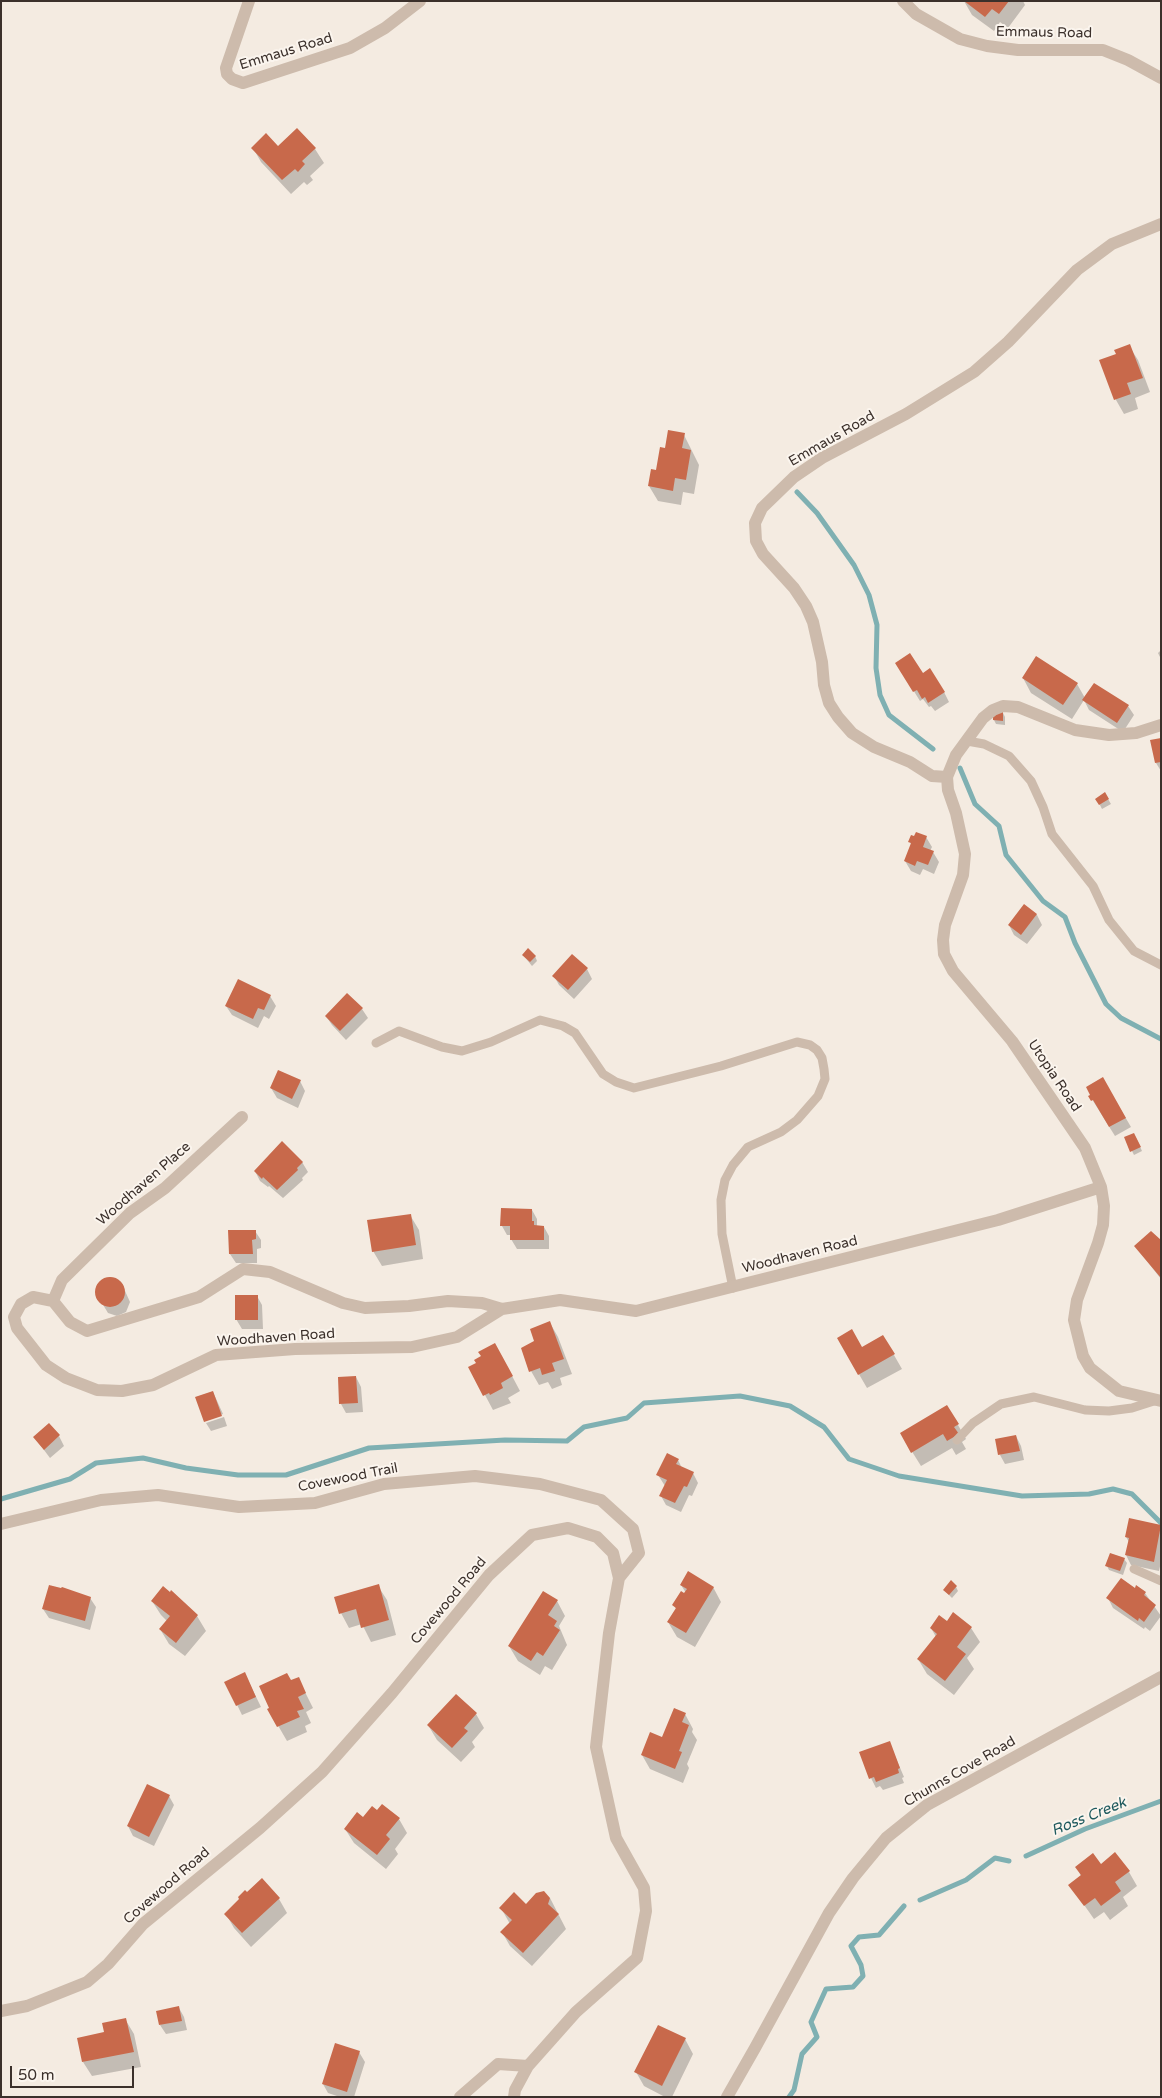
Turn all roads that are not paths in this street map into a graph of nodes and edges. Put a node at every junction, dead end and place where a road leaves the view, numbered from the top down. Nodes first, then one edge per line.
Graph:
1 (249, 1) edge
2 (420, 1) edge
3 (903, 1) edge
4 (1161, 78) edge
5 (1161, 224) edge
6 (1161, 725) edge
7 (967, 741) junction
8 (947, 777) junction
9 (1161, 965) edge
10 (376, 1043) dead end
11 (242, 1117) dead end
12 (1102, 1188) junction
13 (733, 1288) junction
14 (52, 1301) junction
15 (502, 1309) junction
16 (1159, 1400) edge
17 (957, 1440) dead end
18 (1, 1524) edge
19 (1134, 1569) dead end
20 (619, 1578) junction
21 (1161, 1581) edge
22 (1161, 1677) edge
23 (1, 2012) edge
24 (528, 2066) junction
25 (460, 2097) edge
26 (514, 2097) edge
27 (727, 2097) edge

1 - 2 street, Emmaus Road
3 - 4 street, Emmaus Road
5 - 8 street, Emmaus Road
6 - 7 street
7 - 8 street
7 - 9 lane
8 - 12 street, Utopia Road
10 - 13 lane
11 - 14 street, Woodhaven Place
12 - 13 street, Woodhaven Road
12 - 16 street, Utopia Road
13 - 15 street, Woodhaven Road
14 - 15 street, Woodhaven Road
14 - 15 street, Woodhaven Road
16 - 17 lane
18 - 20 street, Covewood Trail
19 - 21 lane
20 - 23 street, Covewood Road
20 - 24 street, Covewood Road
22 - 27 street, Chunns Cove Road
24 - 25 street
24 - 26 street, Covewood Road

